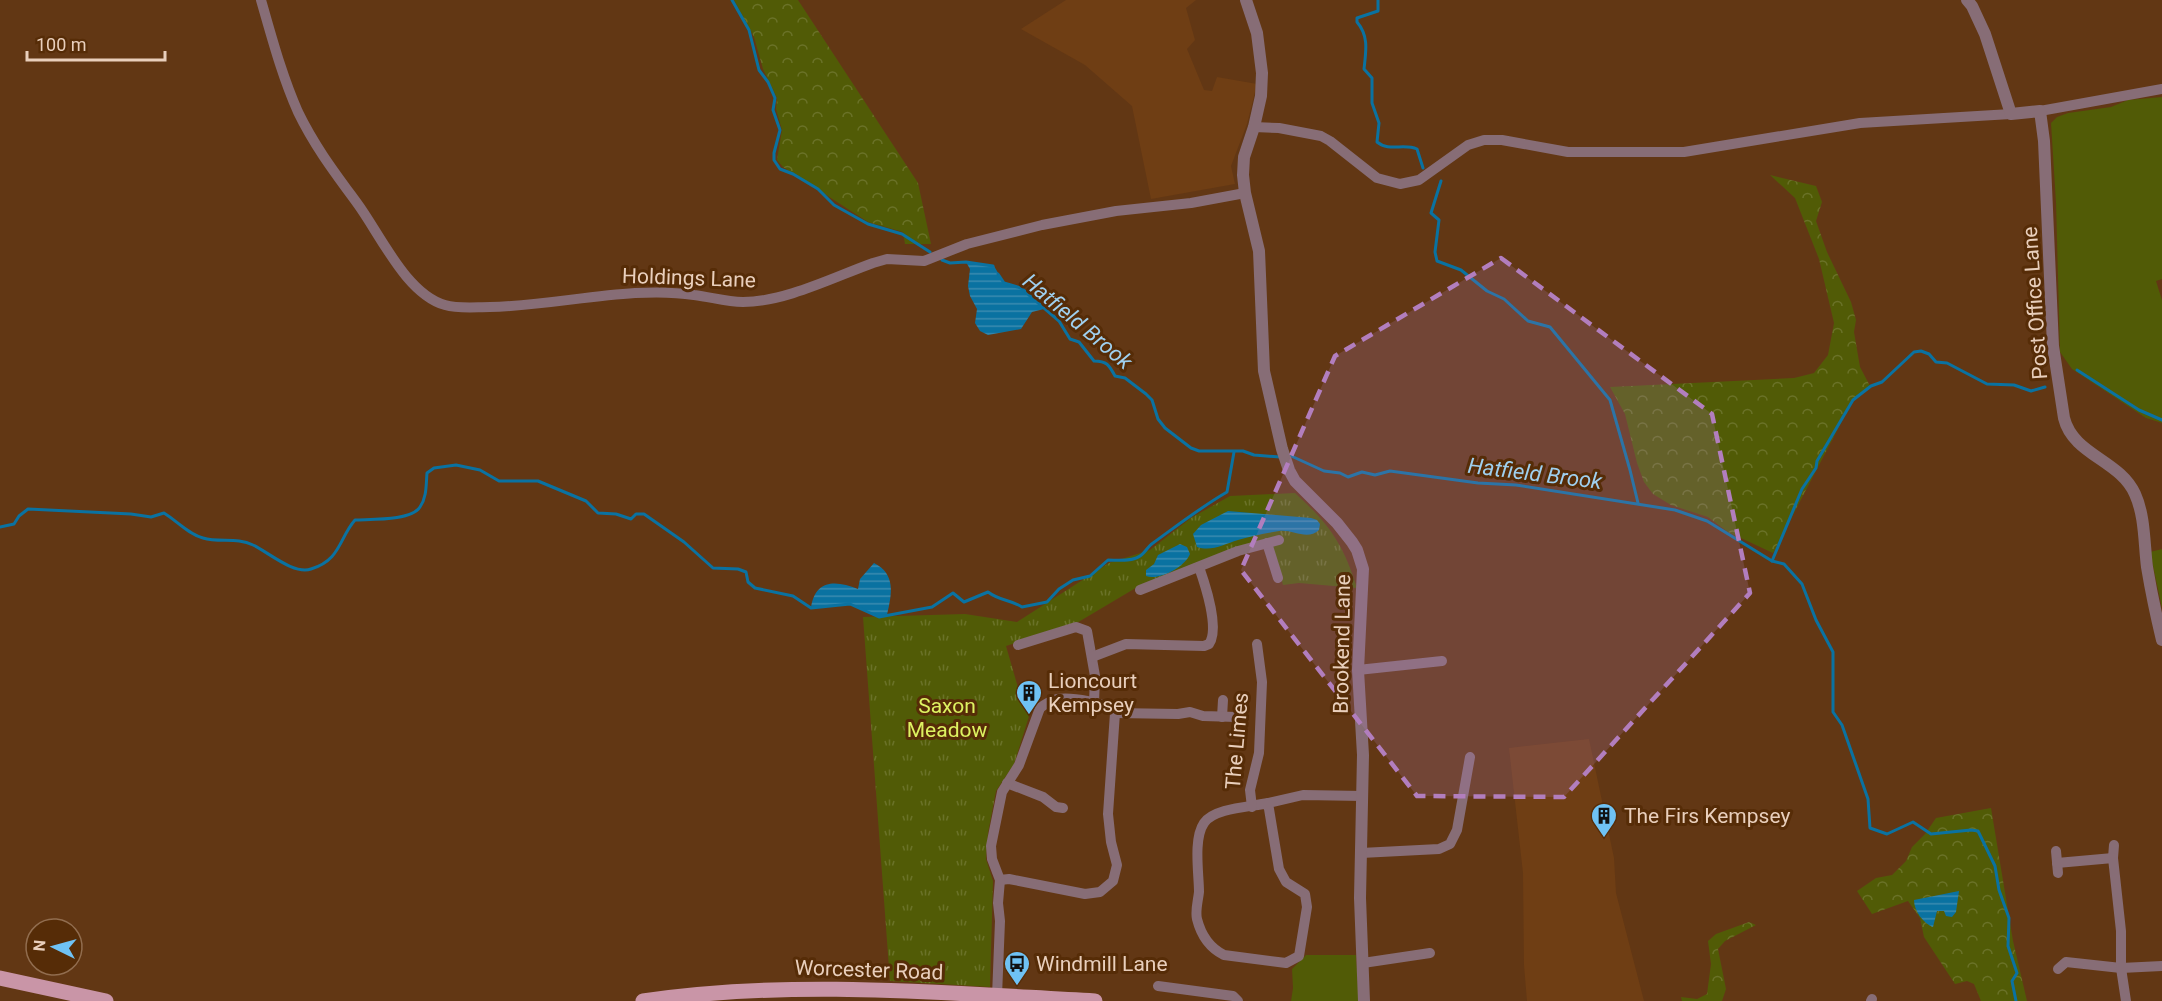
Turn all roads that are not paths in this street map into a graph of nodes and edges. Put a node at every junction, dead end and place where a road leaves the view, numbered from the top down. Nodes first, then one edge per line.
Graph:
1 (261, 0) edge
2 (1246, 0) edge
3 (1967, 0) edge
4 (2162, 89) edge
5 (2040, 111) junction
6 (2011, 114) junction
7 (1254, 127) junction
8 (1245, 193) junction
9 (1199, 567) junction
10 (1278, 578) dead end
11 (1140, 590) dead end
12 (2162, 640) edge
13 (1257, 644) dead end
14 (1018, 645) dead end
15 (1092, 657) junction
16 (1442, 661) dead end
17 (1358, 670) junction
18 (1223, 700) dead end
19 (1094, 703) junction
20 (1115, 713) junction
21 (1222, 717) junction
22 (1237, 717) dead end
23 (1470, 757) dead end
24 (1007, 783) junction
25 (1363, 796) junction
26 (1268, 803) junction
27 (1252, 807) junction
28 (1063, 808) dead end
29 (2114, 845) dead end
30 (1361, 853) junction
31 (2113, 858) junction
32 (2057, 862) dead end
33 (1000, 880) junction
34 (1430, 953) dead end
35 (1363, 963) junction
36 (2162, 966) edge
37 (2121, 968) junction
38 (2058, 969) dead end
39 (0, 978) edge
40 (1158, 986) dead end
41 (997, 996) junction
42 (106, 1001) edge
43 (642, 1001) edge
44 (1095, 1001) edge
45 (1238, 1001) edge
46 (1364, 1001) edge
47 (2126, 1001) edge

1 - 8 street, Holdings Lane
2 - 7 street, Brookend Lane
3 - 6 street
4 - 5 street
5 - 6 street
5 - 12 street, Post Office Lane
6 - 7 street
7 - 8 street, Brookend Lane
8 - 17 street, Brookend Lane
9 - 10 street
9 - 11 street
9 - 15 street
13 - 27 street, The Limes
14 - 15 street
15 - 19 street
16 - 17 street
17 - 25 street, Brookend Lane
18 - 21 street
19 - 20 street
19 - 24 street
20 - 21 street
20 - 33 street
21 - 22 street
23 - 30 street
24 - 28 street
24 - 33 street
25 - 26 street, The Limes
25 - 30 street, Brookend Lane
26 - 27 street, The Limes
26 - 27 street, The Limes
29 - 31 street
30 - 35 street, Brookend Lane
31 - 32 street
31 - 37 street
33 - 41 street
34 - 35 street
35 - 46 street, Brookend Lane
36 - 37 street
37 - 38 street
37 - 47 street
39 - 42 main road
40 - 45 street
41 - 43 main road, Worcester Road
41 - 44 main road, Worcester Road

